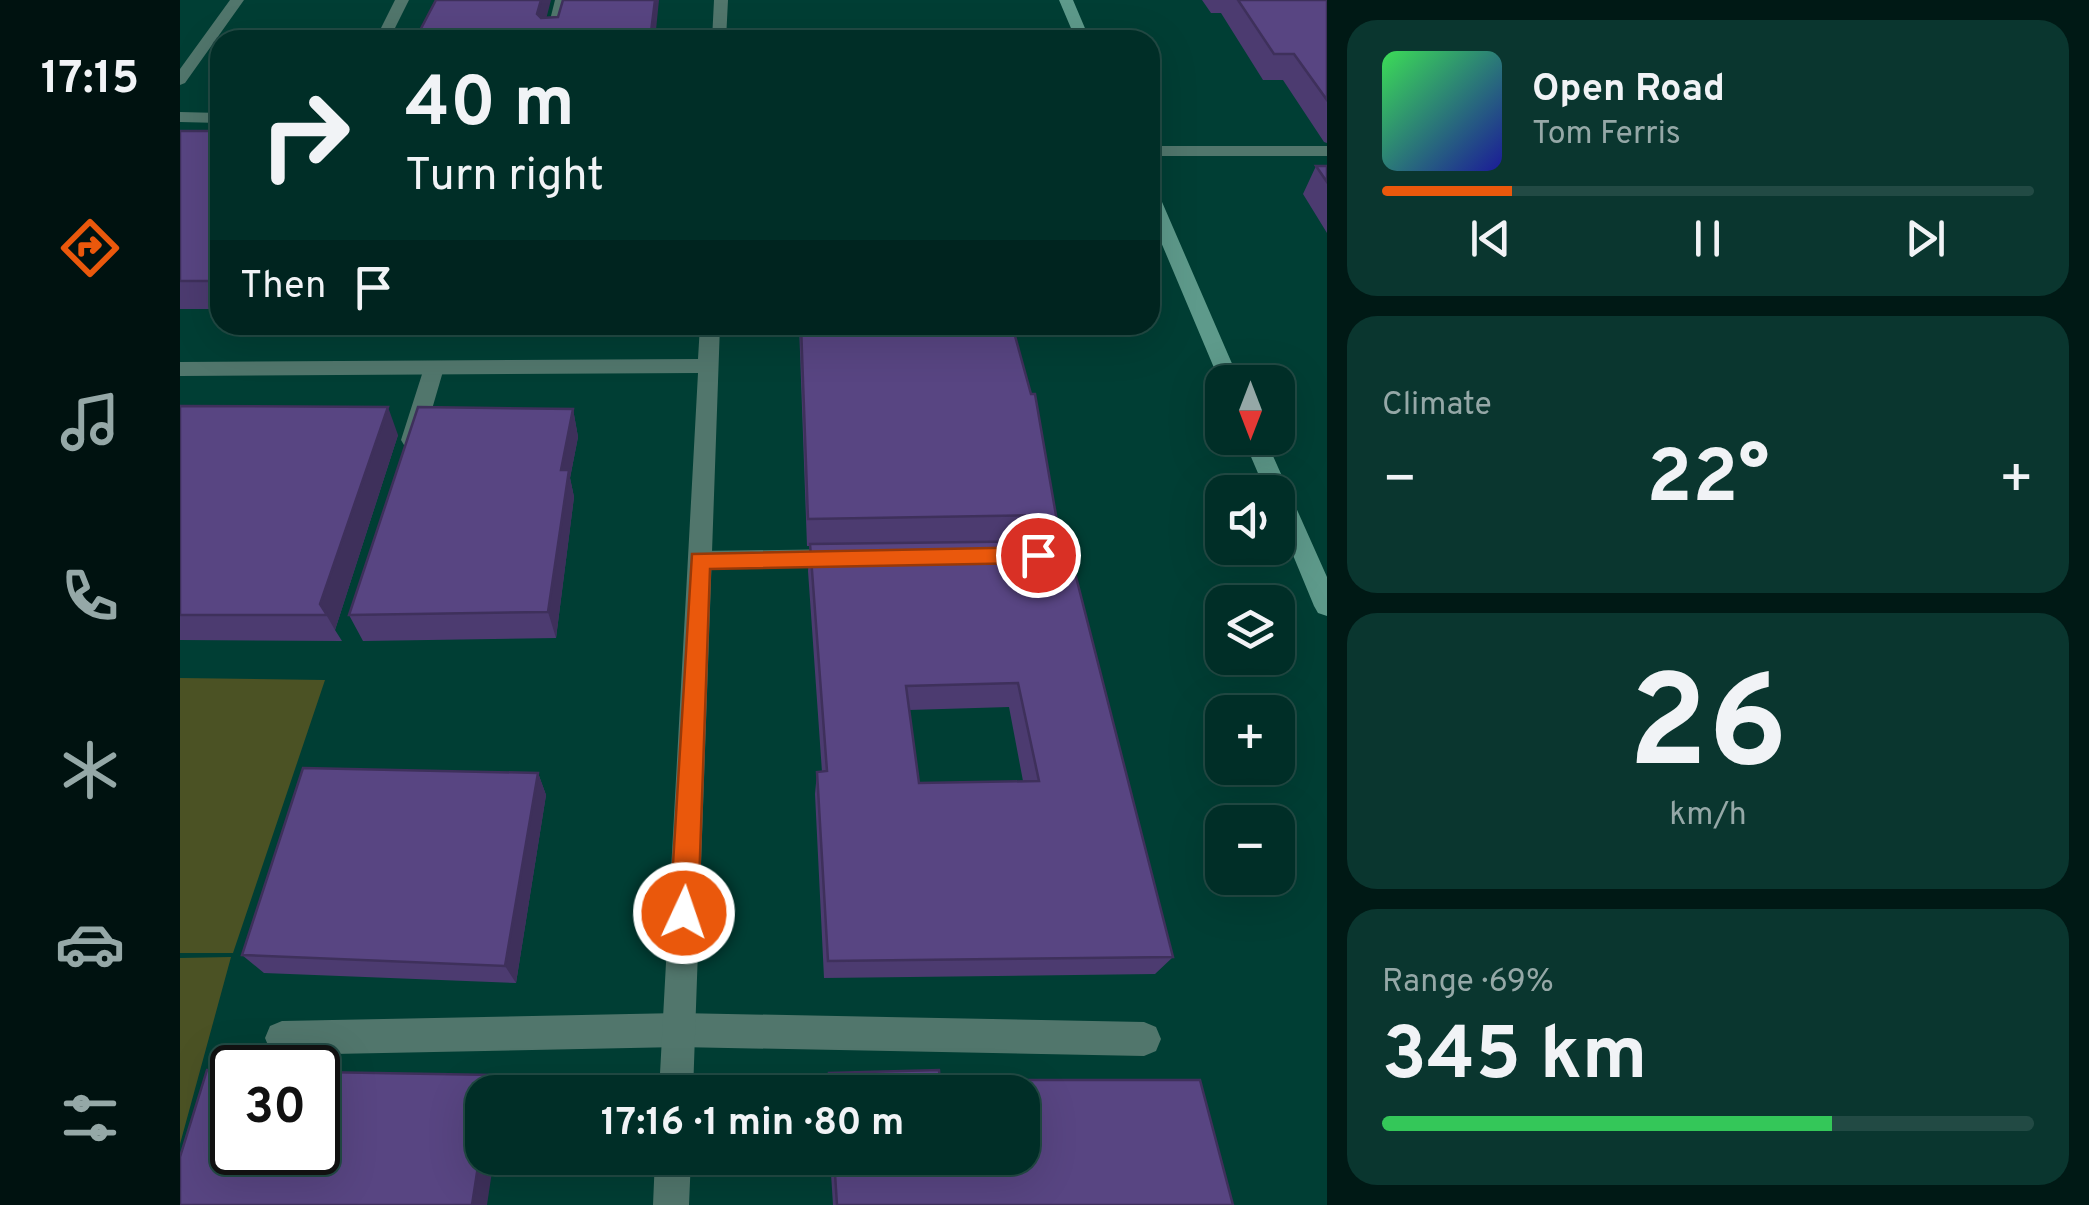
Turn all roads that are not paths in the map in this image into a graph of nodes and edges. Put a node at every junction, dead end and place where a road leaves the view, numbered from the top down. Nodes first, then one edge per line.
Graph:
1 (237, 0) edge
2 (402, 0) edge
3 (562, 0) edge
4 (721, 0) edge
5 (1066, 0) edge
6 (216, 30) edge
7 (387, 30) edge
8 (554, 30) edge
9 (720, 30) edge
10 (1079, 30) edge
11 (210, 38) edge
12 (180, 80) edge
13 (180, 118) edge
14 (210, 118) edge
15 (1160, 151) edge
16 (1326, 151) edge
17 (1160, 219) edge
18 (710, 335) edge
19 (1223, 365) edge
20 (708, 366) junction
21 (434, 368) junction
22 (180, 369) edge
23 (1261, 455) edge
24 (405, 462) edge
25 (859, 558) edge
26 (700, 560) junction
27 (1326, 606) edge
28 (679, 1030) junction
29 (282, 1038) dead end
30 (1144, 1039) dead end
31 (677, 1075) edge
32 (673, 1175) edge
33 (671, 1205) edge

1 - 6 street
2 - 7 street
3 - 8 street
4 - 9 street
5 - 10 main road
11 - 12 street
13 - 14 street
15 - 16 street
17 - 19 main road
18 - 20 street
20 - 21 street
20 - 26 street
21 - 22 street
21 - 24 street
23 - 27 main road
25 - 26 street
26 - 28 street
28 - 29 street
28 - 30 street
28 - 31 street
32 - 33 street

